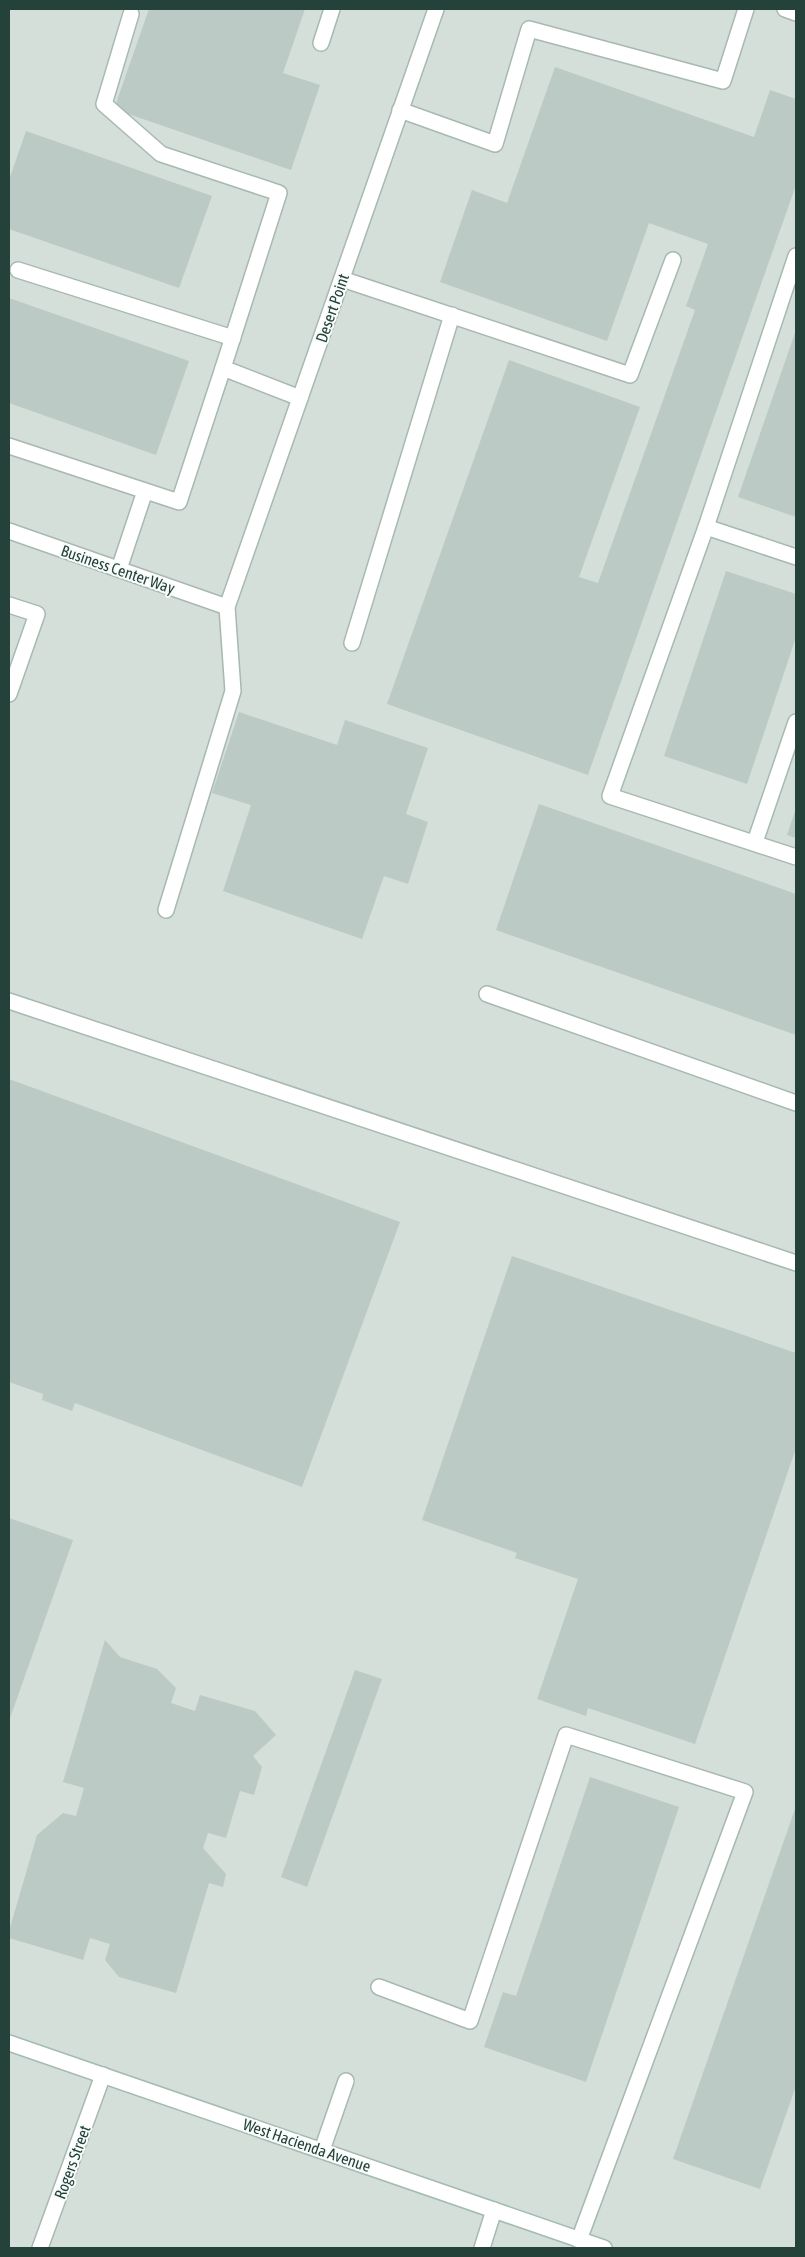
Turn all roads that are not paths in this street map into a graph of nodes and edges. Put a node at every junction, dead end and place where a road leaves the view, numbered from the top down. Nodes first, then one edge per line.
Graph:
1 (332, 9) edge
2 (436, 9) edge
3 (746, 9) edge
4 (785, 9) edge
5 (796, 13) edge
6 (131, 14) dead end
7 (321, 43) dead end
8 (400, 110) junction
9 (796, 256) edge
10 (673, 260) dead end
11 (18, 270) dead end
12 (793, 277) edge
13 (342, 279) junction
14 (452, 315) junction
15 (233, 338) junction
16 (223, 368) junction
17 (300, 398) junction
18 (9, 446) edge
19 (145, 491) junction
20 (706, 527) junction
21 (9, 531) edge
22 (796, 557) edge
23 (118, 569) junction
24 (9, 605) edge
25 (227, 607) junction
26 (352, 643) dead end
27 (9, 694) edge
28 (796, 722) edge
29 (755, 842) junction
30 (796, 857) edge
31 (166, 910) dead end
32 (487, 994) dead end
33 (9, 1002) edge
34 (796, 1103) edge
35 (796, 1263) edge
36 (379, 1987) dead end
37 (9, 2043) edge
38 (103, 2075) junction
39 (346, 2081) dead end
40 (322, 2150) junction
41 (494, 2210) junction
42 (579, 2240) junction
43 (40, 2248) edge
44 (482, 2248) edge
45 (604, 2248) edge

1 - 7 street
2 - 8 street, Desert Point
3 - 8 street
4 - 5 street
6 - 15 street
8 - 13 street, Desert Point
9 - 12 street
10 - 14 street
11 - 15 street
12 - 20 street
13 - 14 street
13 - 17 street, Desert Point
14 - 26 street
15 - 16 street
16 - 17 street
16 - 19 street
17 - 25 street, Desert Point
18 - 19 street
19 - 23 street
20 - 22 street
20 - 29 street
21 - 23 street, Business Center Way
23 - 25 street, Business Center Way
24 - 27 street
25 - 31 street
28 - 29 street
29 - 30 street
32 - 34 street
33 - 35 street
36 - 42 street
37 - 38 street, West Hacienda Avenue
38 - 40 street, West Hacienda Avenue
38 - 43 street, Rogers Street
39 - 40 street
40 - 41 street, West Hacienda Avenue
41 - 42 street, West Hacienda Avenue
41 - 44 street
42 - 45 street, West Hacienda Avenue

